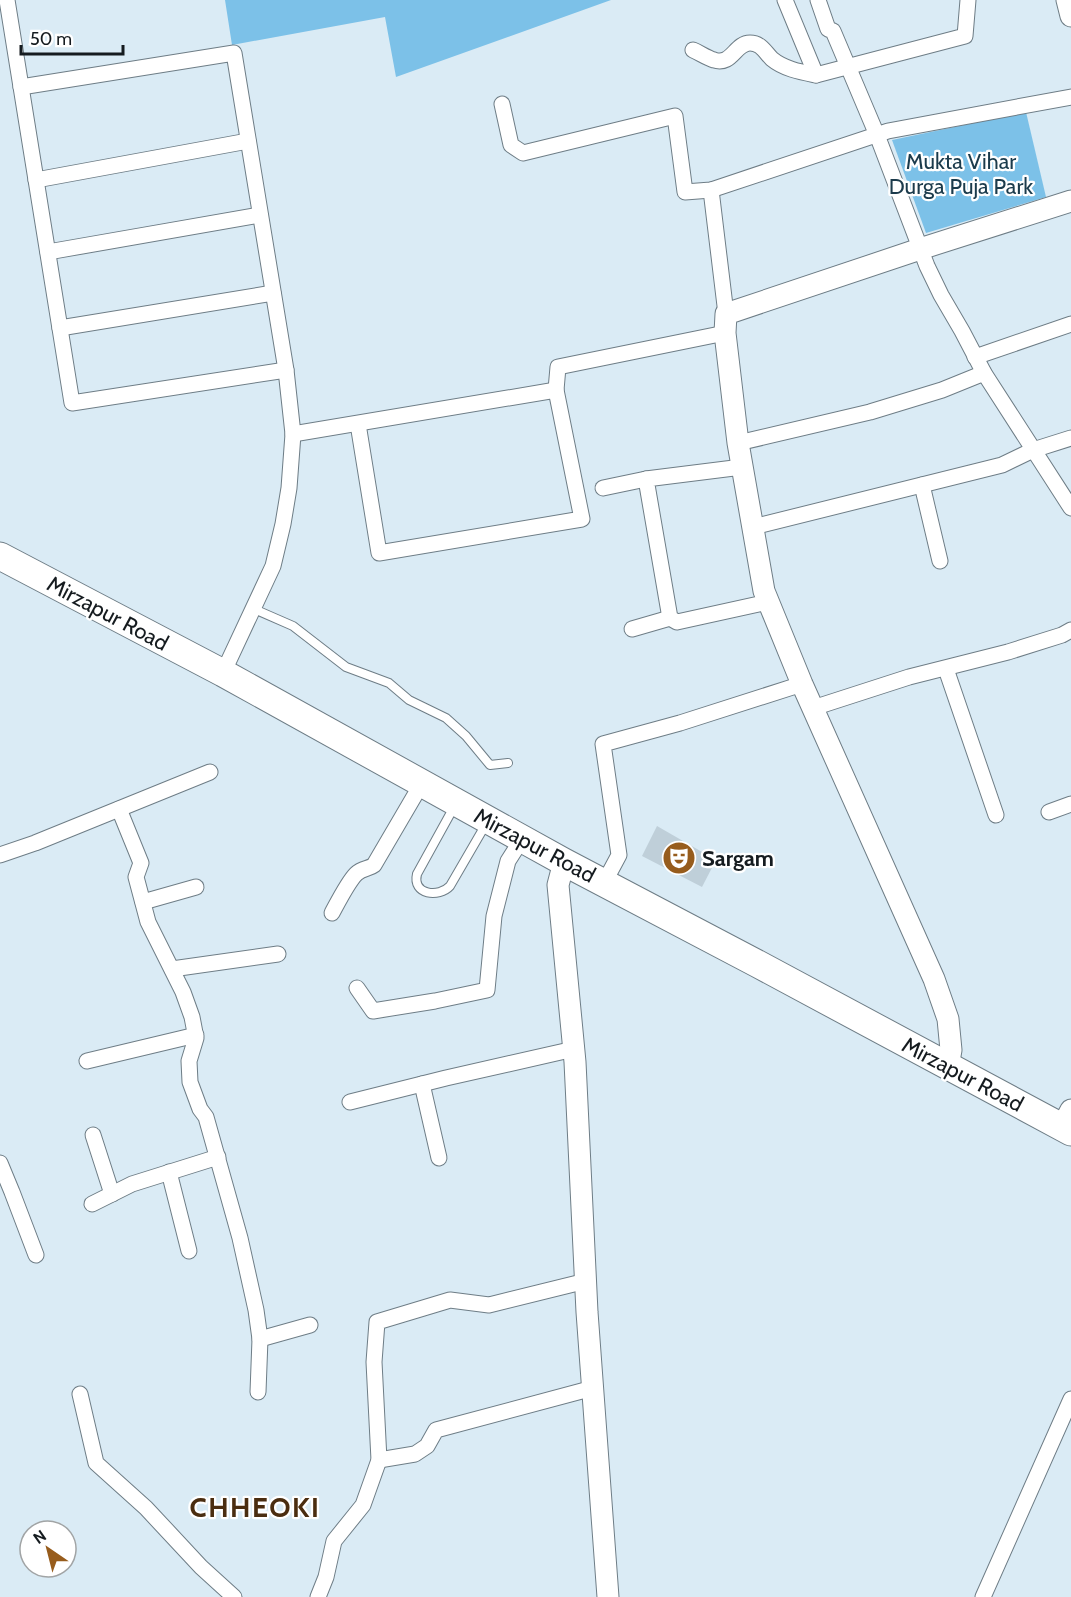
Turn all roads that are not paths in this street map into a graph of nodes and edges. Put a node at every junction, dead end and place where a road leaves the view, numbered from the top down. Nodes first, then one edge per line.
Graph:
1 (7, 0) edge
2 (785, 0) edge
3 (818, 0) edge
4 (968, 0) edge
5 (1066, 0) edge
6 (1071, 16) edge
7 (693, 50) dead end
8 (848, 67) junction
9 (816, 75) junction
10 (21, 87) junction
11 (1071, 97) edge
12 (502, 104) dead end
13 (877, 135) junction
14 (248, 141) junction
15 (36, 180) junction
16 (711, 190) junction
17 (1071, 201) edge
18 (260, 215) junction
19 (920, 249) junction
20 (48, 252) junction
21 (273, 293) junction
22 (726, 323) junction
23 (1071, 324) edge
24 (60, 328) junction
25 (975, 357) junction
26 (286, 370) junction
27 (984, 373) junction
28 (556, 390) junction
29 (358, 424) junction
30 (293, 434) junction
31 (1071, 438) edge
32 (738, 443) junction
33 (1033, 450) junction
34 (742, 467) junction
35 (646, 479) junction
36 (922, 485) junction
37 (603, 488) dead end
38 (1071, 508) edge
39 (753, 527) junction
40 (0, 537) edge
41 (0, 556) edge
42 (940, 561) dead end
43 (768, 602) junction
44 (254, 609) junction
45 (670, 618) junction
46 (632, 629) dead end
47 (1071, 630) edge
48 (227, 666) junction
49 (946, 669) junction
50 (802, 684) junction
51 (813, 708) junction
52 (507, 763) dead end
53 (210, 772) dead end
54 (422, 783) junction
55 (456, 803) junction
56 (1071, 804) edge
57 (119, 809) junction
58 (1049, 812) dead end
59 (996, 815) dead end
60 (489, 820) junction
61 (522, 839) junction
62 (0, 855) edge
63 (564, 862) junction
64 (609, 875) junction
65 (196, 887) dead end
66 (143, 902) junction
67 (332, 913) dead end
68 (279, 954) dead end
69 (172, 969) junction
70 (357, 988) dead end
71 (196, 1035) junction
72 (574, 1049) junction
73 (949, 1059) junction
74 (87, 1061) dead end
75 (422, 1084) junction
76 (350, 1102) dead end
77 (1069, 1118) edge
78 (93, 1135) dead end
79 (218, 1157) junction
80 (439, 1158) dead end
81 (0, 1163) edge
82 (170, 1172) junction
83 (6, 1194) edge
84 (112, 1194) junction
85 (92, 1204) dead end
86 (189, 1251) dead end
87 (36, 1255) dead end
88 (586, 1281) junction
89 (310, 1324) dead end
90 (260, 1340) junction
91 (593, 1388) junction
92 (258, 1392) dead end
93 (80, 1394) dead end
94 (1071, 1399) edge
95 (379, 1460) junction
96 (234, 1597) edge
97 (318, 1597) edge
98 (608, 1597) edge
99 (983, 1597) edge

1 - 10 street
2 - 9 street
3 - 8 street
4 - 8 street
5 - 6 street
7 - 9 street
8 - 9 street
8 - 13 street
10 - 14 street
10 - 15 street
11 - 13 street
12 - 16 street
13 - 16 street
13 - 19 street
14 - 15 street
14 - 18 street
15 - 20 street
16 - 22 street
17 - 19 street
18 - 20 street
18 - 21 street
19 - 22 street
19 - 25 street
20 - 24 street
21 - 24 street
21 - 26 street
22 - 28 street
22 - 32 street
23 - 25 street
24 - 26 street
25 - 27 street
26 - 30 street
27 - 32 street
27 - 33 street
28 - 29 street
28 - 29 street
29 - 30 street
30 - 44 street
31 - 33 street
32 - 34 street
33 - 36 street
33 - 38 street
34 - 35 street
34 - 39 street
35 - 37 street
35 - 45 street
36 - 39 street
36 - 42 street
39 - 43 street
40 - 48 highway, Mirzapur Road
41 - 48 highway, Mirzapur Road
43 - 45 street
43 - 50 street
44 - 48 street
44 - 52 lane
45 - 46 street
47 - 49 street
48 - 54 highway, Mirzapur Road
48 - 64 highway, Mirzapur Road
49 - 51 street
49 - 59 street
50 - 51 street
50 - 64 street
51 - 73 street
53 - 57 street
54 - 55 highway, Mirzapur Road
54 - 67 street
55 - 60 highway, Mirzapur Road
55 - 60 lane
56 - 58 street
57 - 62 street
57 - 66 street
60 - 61 highway, Mirzapur Road
61 - 63 highway, Mirzapur Road
61 - 70 street
63 - 64 highway, Mirzapur Road
63 - 72 street
64 - 73 highway, Mirzapur Road
65 - 66 street
66 - 69 street
68 - 69 street
69 - 71 street
71 - 74 street
71 - 79 street
72 - 75 street
72 - 88 street
73 - 77 highway, Mirzapur Road
75 - 76 street
75 - 80 street
78 - 84 street
79 - 82 street
79 - 90 street
81 - 83 street
82 - 84 street
82 - 86 street
83 - 87 street
84 - 85 street
88 - 91 street
88 - 95 street
89 - 90 street
90 - 92 street
91 - 95 street
91 - 98 street
93 - 96 street
94 - 99 street
95 - 97 street

